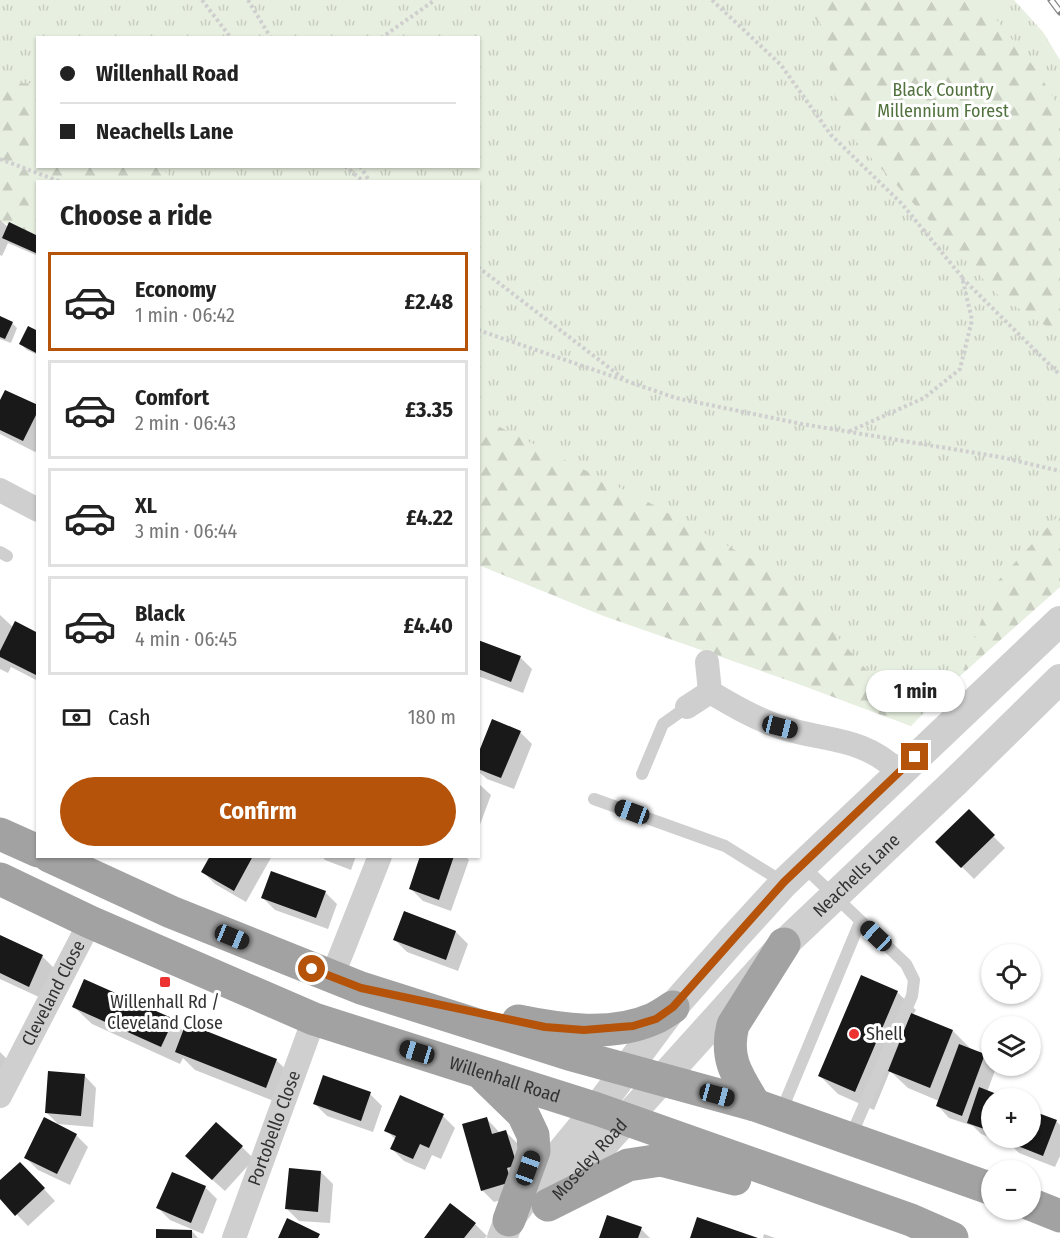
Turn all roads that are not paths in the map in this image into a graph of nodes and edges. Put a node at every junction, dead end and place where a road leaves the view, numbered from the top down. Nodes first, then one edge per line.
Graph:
1 (0, 490) edge
2 (36, 509) edge
3 (1060, 621) edge
4 (707, 662) dead end
5 (1060, 679) edge
6 (710, 692) junction
7 (687, 707) joint
8 (899, 772) junction
9 (642, 774) dead end
10 (594, 799) dead end
11 (931, 806) junction
12 (0, 834) edge
13 (36, 850) edge
14 (53, 858) edge
15 (379, 858) edge
16 (793, 874) junction
17 (0, 879) edge
18 (835, 897) junction
19 (90, 922) junction
20 (861, 922) junction
21 (784, 944) junction
22 (346, 982) junction
23 (673, 1007) junction
24 (314, 1019) junction
25 (628, 1069) junction
26 (480, 1072) junction
27 (660, 1080) junction
28 (0, 1096) edge
29 (768, 1109) junction
30 (612, 1115) junction
31 (850, 1138) junction
32 (981, 1185) edge
33 (548, 1205) junction
34 (1041, 1208) edge
35 (1060, 1216) edge
36 (911, 1220) junction
37 (509, 1232) edge
38 (234, 1238) edge
39 (952, 1238) edge

1 - 2 street
3 - 8 street
4 - 6 street
5 - 11 street, Neachells Lane
6 - 7 street
6 - 8 street
7 - 9 lane
8 - 11 street
8 - 16 street
10 - 16 lane
11 - 18 street, Neachells Lane
12 - 13 highway
14 - 22 highway
15 - 22 street
16 - 18 lane
16 - 23 street
17 - 19 highway, Willenhall Road
18 - 20 lane
18 - 21 street, Neachells Lane
19 - 24 highway, Willenhall Road
19 - 28 street, Cleveland Close
20 - 29 lane
20 - 31 lane
21 - 27 street, Neachells Lane
21 - 29 highway
22 - 23 highway
22 - 25 highway
23 - 25 street
24 - 26 highway, Willenhall Road
24 - 38 street, Portobello Close
25 - 27 highway
25 - 30 street, Moseley Road
26 - 30 highway, Willenhall Road
26 - 37 highway
27 - 29 highway
27 - 30 street, Moseley Road
29 - 31 highway
30 - 33 street, Moseley Road
30 - 36 highway, Willenhall Road
30 - 37 street, Moseley Road
31 - 32 highway
33 - 36 highway
33 - 37 street, Moseley Road
34 - 35 highway
36 - 39 highway, Willenhall Road

